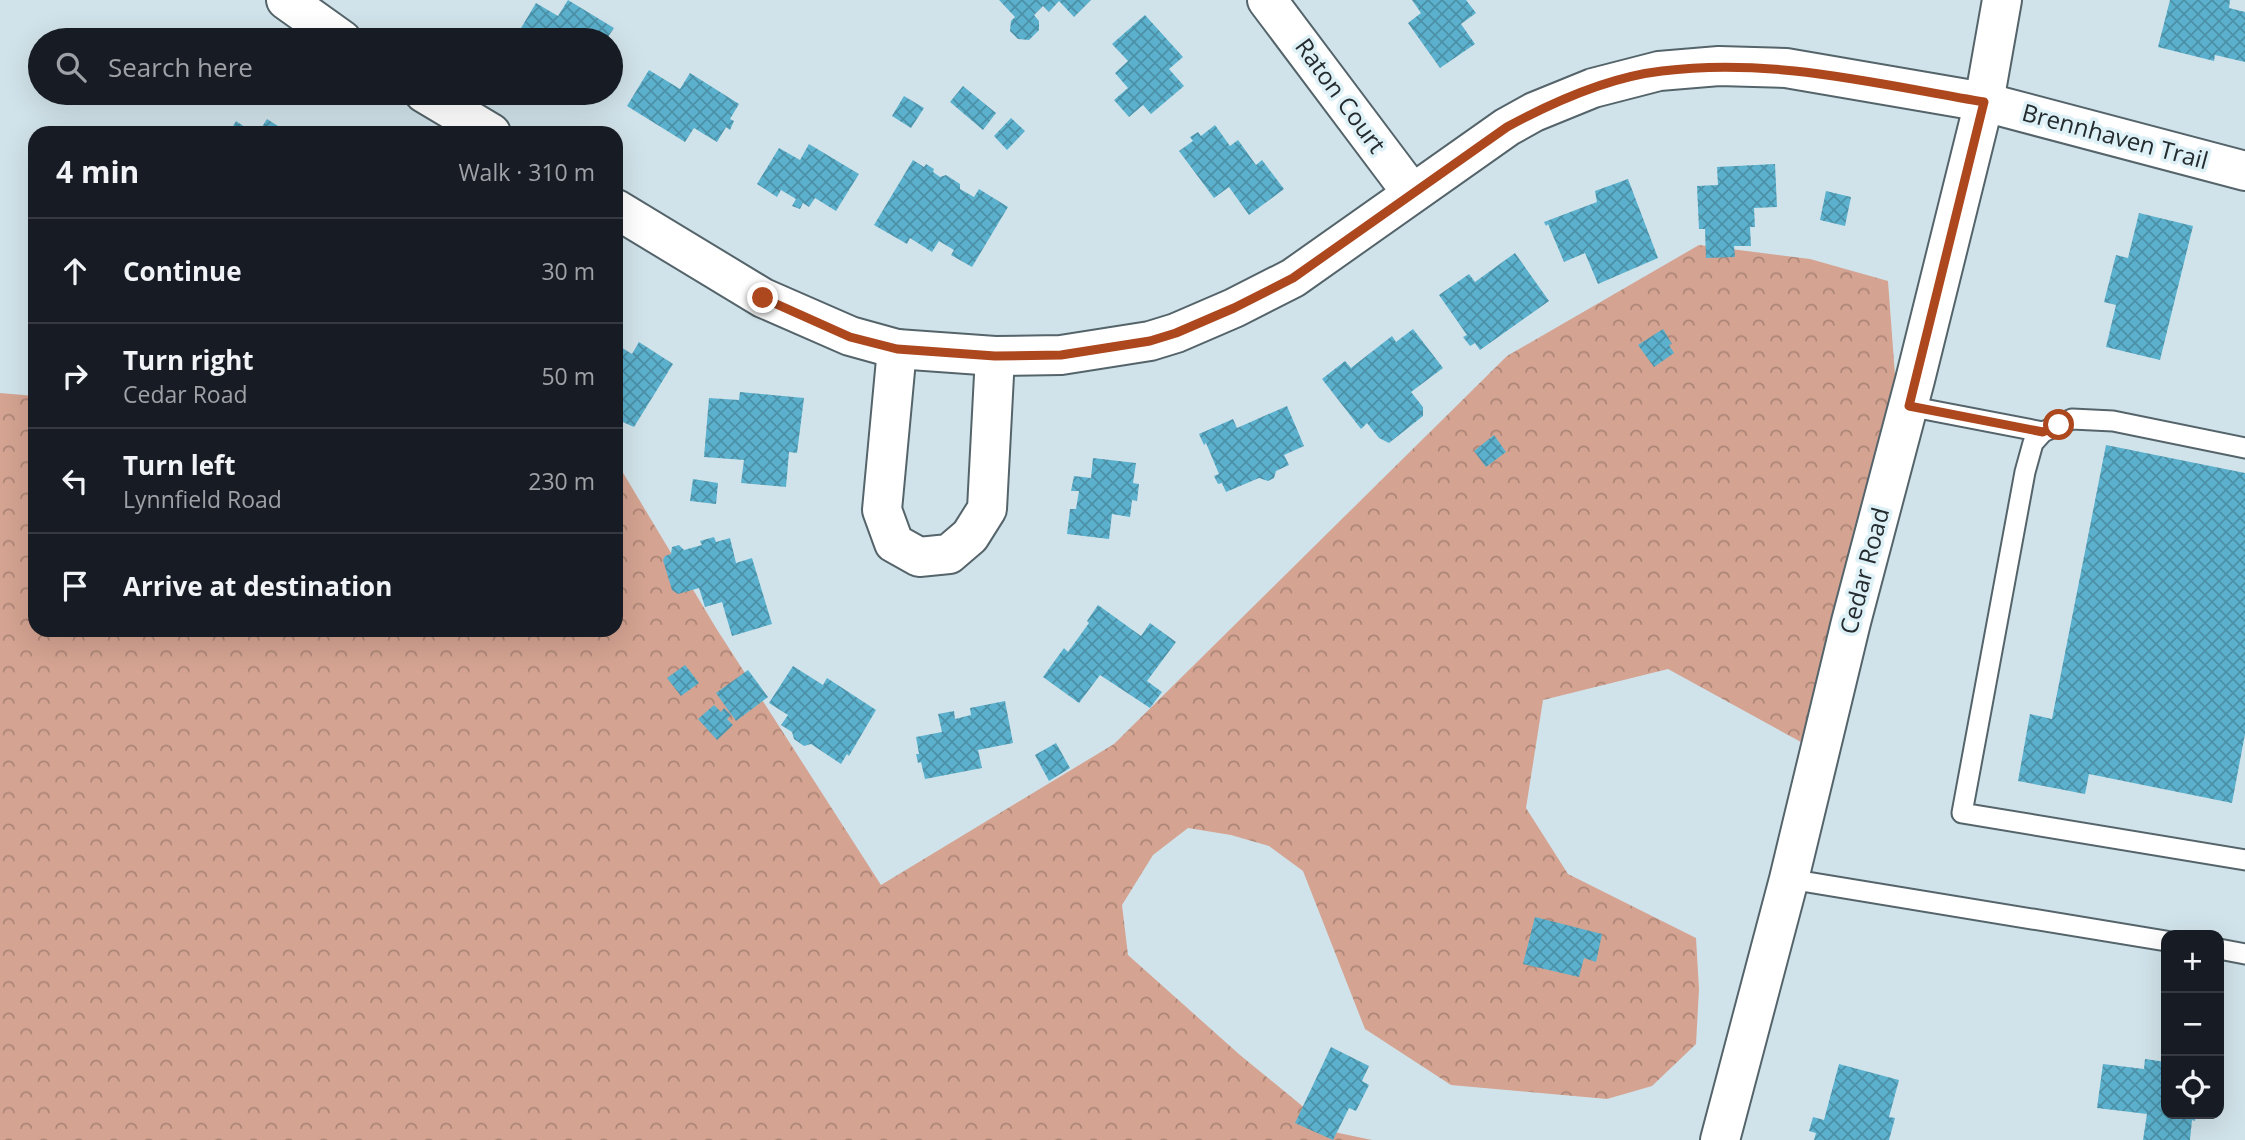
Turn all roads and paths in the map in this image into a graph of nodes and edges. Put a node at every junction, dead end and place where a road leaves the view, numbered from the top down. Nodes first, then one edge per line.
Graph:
1 (286, 0) edge
2 (1267, 0) edge
3 (2002, 0) edge
4 (325, 28) edge
5 (1984, 102) junction
6 (444, 105) edge
7 (479, 126) edge
8 (2245, 171) edge
9 (1412, 193) junction
10 (623, 213) edge
11 (897, 349) junction
12 (995, 356) junction
13 (1909, 406) junction
14 (2043, 432) junction
15 (2245, 448) edge
16 (2245, 860) edge
17 (1789, 878) junction
18 (2161, 940) edge
19 (2224, 950) edge
20 (2245, 954) edge
21 (1720, 1140) edge

1 - 4 street
2 - 9 street, Raton Court
3 - 5 street, Cedar Road
5 - 8 street, Brennhaven Trail
5 - 9 street, Brennhaven Trail
5 - 13 street, Cedar Road
6 - 7 street
9 - 12 street, Brennhaven Trail
10 - 11 street, Brennhaven Trail
11 - 12 street, Brennhaven Trail
11 - 12 street
13 - 14 lane
13 - 17 street, Cedar Road
14 - 15 lane
14 - 16 lane
17 - 18 lane
17 - 21 street, Cedar Road
19 - 20 lane

